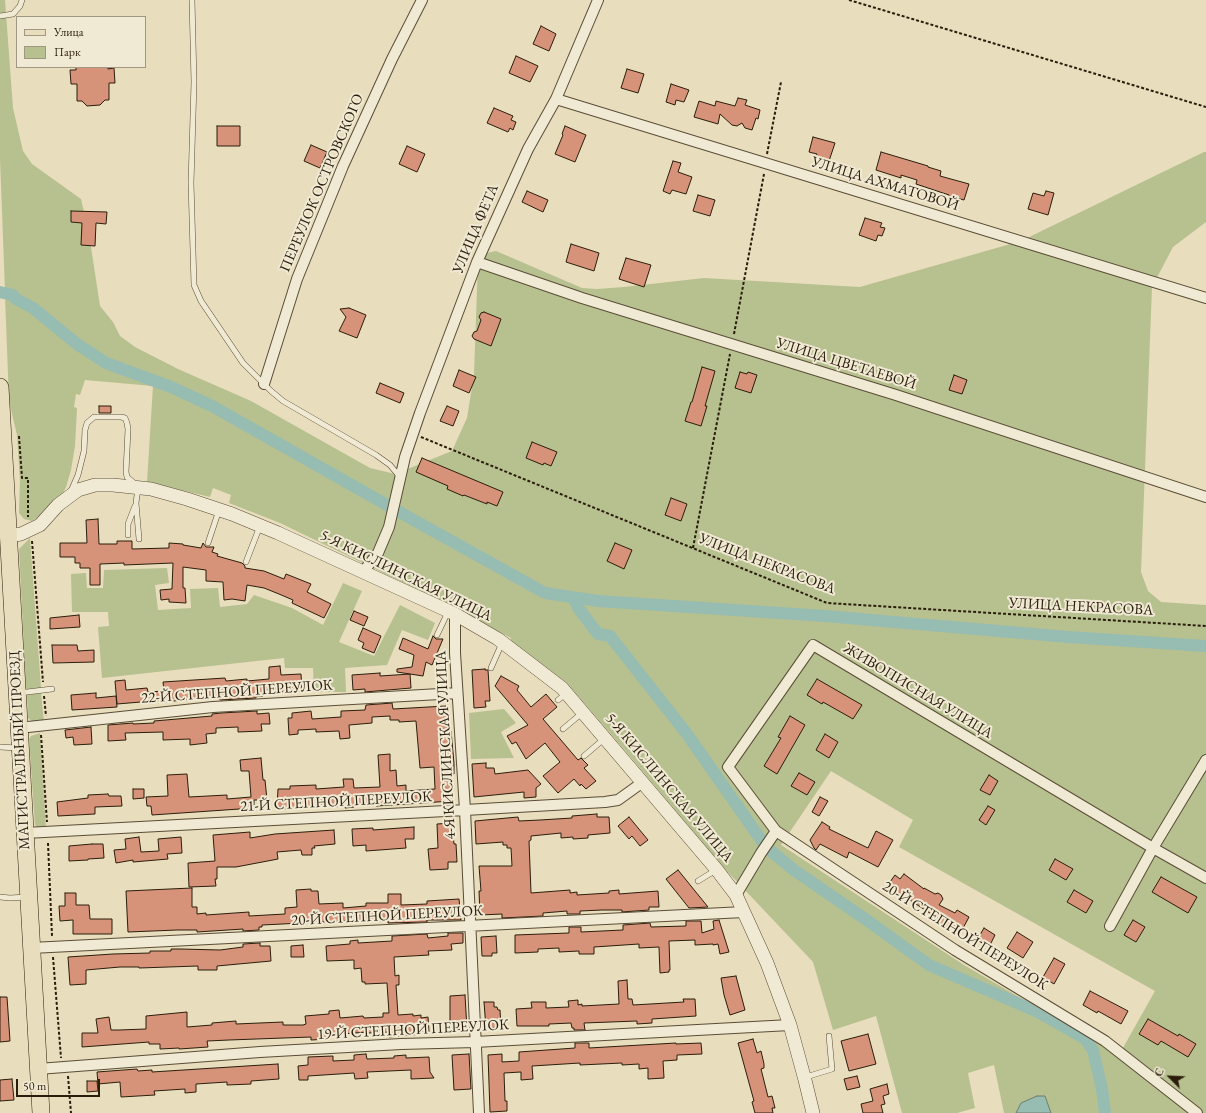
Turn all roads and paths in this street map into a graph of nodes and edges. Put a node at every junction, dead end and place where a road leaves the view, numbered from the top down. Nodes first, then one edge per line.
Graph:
1 (22, 0) edge
2 (192, 0) edge
3 (422, 0) edge
4 (598, 0) edge
5 (849, 0) edge
6 (0, 16) edge
7 (781, 82) dead end
8 (556, 98) junction
9 (1206, 107) edge
10 (766, 163) junction
11 (477, 262) junction
12 (1206, 298) edge
13 (732, 344) junction
14 (264, 384) junction
15 (0, 387) edge
16 (413, 434) junction
17 (19, 436) dead end
18 (2, 468) edge
19 (400, 477) junction
20 (141, 488) junction
21 (68, 497) junction
22 (1206, 497) edge
23 (136, 503) junction
24 (219, 510) junction
25 (260, 526) junction
26 (27, 531) junction
27 (128, 535) dead end
28 (8, 536) junction
29 (139, 539) dead end
30 (208, 543) dead end
31 (693, 548) junction
32 (246, 562) dead end
33 (363, 572) junction
34 (452, 613) junction
35 (1206, 626) edge
36 (437, 635) dead end
37 (503, 642) junction
38 (491, 668) dead end
39 (52, 689) dead end
40 (43, 690) junction
41 (457, 693) junction
42 (17, 694) junction
43 (583, 712) junction
44 (44, 725) junction
45 (19, 728) junction
46 (563, 729) dead end
47 (605, 738) junction
48 (0, 747) edge
49 (20, 749) junction
50 (584, 756) dead end
51 (1206, 760) edge
52 (643, 782) junction
53 (465, 810) junction
54 (48, 832) junction
55 (776, 832) junction
56 (25, 833) junction
57 (1153, 848) junction
58 (717, 870) junction
59 (1206, 878) edge
60 (698, 881) dead end
61 (736, 895) junction
62 (0, 897) edge
63 (28, 897) junction
64 (744, 912) junction
65 (1110, 926) dead end
66 (471, 927) junction
67 (52, 947) junction
68 (31, 948) junction
69 (790, 1024) junction
70 (829, 1036) dead end
71 (475, 1042) junction
72 (65, 1067) junction
73 (38, 1069) junction
74 (805, 1078) junction
75 (41, 1113) edge
76 (70, 1113) edge
77 (479, 1113) edge
78 (812, 1113) edge
79 (1197, 1113) edge

1 - 6 lane
2 - 14 lane
3 - 14 street, ПЕРЕУЛОК ОСТРОВСКОГО
4 - 8 street, УЛИЦА ФЕТА
5 - 9 path
7 - 10 path
8 - 10 street, УЛИЦА АХМАТОВОЙ
8 - 11 street, УЛИЦА ФЕТА
10 - 12 street, УЛИЦА АХМАТОВОЙ
10 - 13 path
11 - 13 street, УЛИЦА ЦВЕТАЕВОЙ
11 - 16 street, УЛИЦА ФЕТА
13 - 22 street, УЛИЦА ЦВЕТАЕВОЙ
13 - 31 path
14 - 19 lane
15 - 18 main road, МАГИСТРАЛЬНЫЙ ПРОЕЗД
16 - 19 street, УЛИЦА ФЕТА
16 - 31 path, УЛИЦА НЕКРАСОВА
17 - 26 path
18 - 28 main road, МАГИСТРАЛЬНЫЙ ПРОЕЗД
19 - 33 street, УЛИЦА ФЕТА
20 - 21 street, 5-Я КИСЛИНСКАЯ УЛИЦА
20 - 21 lane
20 - 23 lane
20 - 24 street, 5-Я КИСЛИНСКАЯ УЛИЦА
21 - 26 street, 5-Я КИСЛИНСКАЯ УЛИЦА
23 - 27 lane
23 - 29 lane
24 - 25 street, 5-Я КИСЛИНСКАЯ УЛИЦА
24 - 30 lane
25 - 32 lane
25 - 33 street, 5-Я КИСЛИНСКАЯ УЛИЦА
26 - 28 street, 5-Я КИСЛИНСКАЯ УЛИЦА
26 - 40 path
28 - 42 main road, МАГИСТРАЛЬНЫЙ ПРОЕЗД
31 - 35 path, УЛИЦА НЕКРАСОВА
33 - 34 street, 5-Я КИСЛИНСКАЯ УЛИЦА
34 - 36 lane
34 - 37 street, 5-Я КИСЛИНСКАЯ УЛИЦА
34 - 41 street, 4-Я КИСЛИНСКАЯ УЛИЦА
37 - 38 lane
37 - 43 street, 5-Я КИСЛИНСКАЯ УЛИЦА
39 - 40 lane
40 - 42 lane
40 - 44 path
41 - 44 street, 22-Й СТЕПНОЙ ПЕРЕУЛОК
41 - 53 street, 4-Я КИСЛИНСКАЯ УЛИЦА
42 - 45 main road, МАГИСТРАЛЬНЫЙ ПРОЕЗД
43 - 46 lane
43 - 47 street, 5-Я КИСЛИНСКАЯ УЛИЦА
44 - 45 street, 22-Й СТЕПНОЙ ПЕРЕУЛОК
44 - 54 path
45 - 49 main road, МАГИСТРАЛЬНЫЙ ПРОЕЗД
47 - 50 lane
47 - 52 street, 5-Я КИСЛИНСКАЯ УЛИЦА
48 - 49 lane
49 - 56 main road, МАГИСТРАЛЬНЫЙ ПРОЕЗД
51 - 57 street
52 - 53 street, 21-Й СТЕПНОЙ ПЕРЕУЛОК
52 - 58 street, 5-Я КИСЛИНСКАЯ УЛИЦА
53 - 54 street, 21-Й СТЕПНОЙ ПЕРЕУЛОК
53 - 66 street, 4-Я КИСЛИНСКАЯ УЛИЦА
54 - 56 street, 21-Й СТЕПНОЙ ПЕРЕУЛОК
54 - 67 path
55 - 57 street, ЖИВОПИСНАЯ УЛИЦА
55 - 61 street
55 - 79 street, 20-Й СТЕПНОЙ ПЕРЕУЛОК
56 - 63 main road, МАГИСТРАЛЬНЫЙ ПРОЕЗД
57 - 59 street, ЖИВОПИСНАЯ УЛИЦА
57 - 65 street
58 - 60 lane
58 - 61 street, 5-Я КИСЛИНСКАЯ УЛИЦА
61 - 64 street, 5-Я КИСЛИНСКАЯ УЛИЦА
62 - 63 lane
63 - 68 main road, МАГИСТРАЛЬНЫЙ ПРОЕЗД
64 - 66 street, 20-Й СТЕПНОЙ ПЕРЕУЛОК
64 - 69 street, 5-Я КИСЛИНСКАЯ УЛИЦА
66 - 67 street, 20-Й СТЕПНОЙ ПЕРЕУЛОК
66 - 71 street, 4-Я КИСЛИНСКАЯ УЛИЦА
67 - 68 street, 20-Й СТЕПНОЙ ПЕРЕУЛОК
67 - 72 path
68 - 73 main road, МАГИСТРАЛЬНЫЙ ПРОЕЗД
69 - 71 street, 19-Й СТЕПНОЙ ПЕРЕУЛОК
69 - 74 street, 5-Я КИСЛИНСКАЯ УЛИЦА
70 - 74 lane
71 - 72 street, 19-Й СТЕПНОЙ ПЕРЕУЛОК
71 - 77 street, 4-Я КИСЛИНСКАЯ УЛИЦА
72 - 73 street, 19-Й СТЕПНОЙ ПЕРЕУЛОК
72 - 76 path
73 - 75 main road, МАГИСТРАЛЬНЫЙ ПРОЕЗД
74 - 78 street, 5-Я КИСЛИНСКАЯ УЛИЦА

